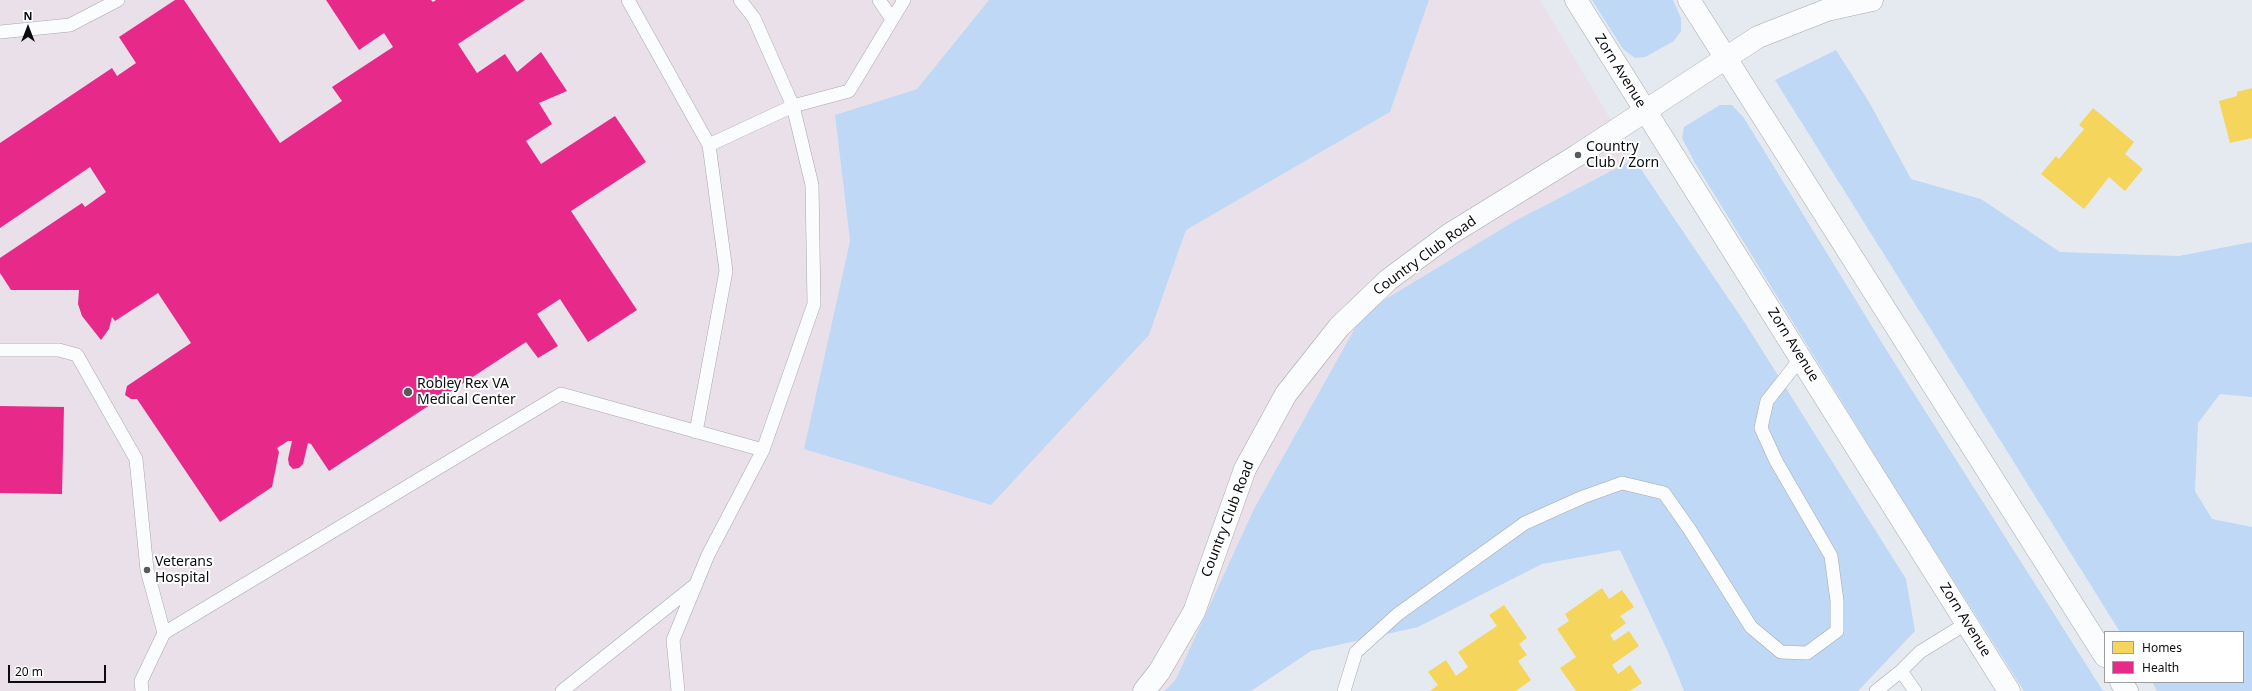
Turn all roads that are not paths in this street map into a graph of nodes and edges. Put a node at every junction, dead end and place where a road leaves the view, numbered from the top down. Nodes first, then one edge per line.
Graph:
1 (118, 0) edge
2 (628, 0) edge
3 (740, 0) edge
4 (879, 0) edge
5 (904, 0) edge
6 (1576, 0) edge
7 (1689, 0) edge
8 (1872, 0) edge
9 (892, 19) junction
10 (0, 32) edge
11 (1725, 57) junction
12 (792, 106) junction
13 (1645, 110) junction
14 (709, 145) junction
15 (0, 350) edge
16 (1801, 358) junction
17 (696, 432) junction
18 (763, 450) junction
19 (696, 584) junction
20 (1966, 623) junction
21 (164, 633) junction
22 (2104, 654) edge
23 (1901, 671) junction
24 (142, 691) edge
25 (562, 691) edge
26 (678, 691) edge
27 (1144, 691) edge
28 (1344, 691) edge
29 (1876, 691) edge
30 (1915, 691) edge
31 (2009, 691) edge

1 - 10 lane
2 - 14 lane
3 - 12 lane
4 - 9 lane
5 - 9 lane
6 - 13 main road, Zorn Avenue
7 - 11 main road
8 - 11 main road, Country Club Road
9 - 12 lane
11 - 13 main road, Country Club Road
11 - 22 main road
12 - 14 lane
12 - 18 lane
13 - 16 main road, Zorn Avenue
13 - 27 main road, Country Club Road
14 - 17 lane
15 - 21 lane
16 - 20 main road, Zorn Avenue
16 - 28 lane
17 - 18 lane
17 - 21 lane
18 - 19 lane
19 - 25 lane
19 - 26 lane
20 - 23 lane
20 - 31 main road, Zorn Avenue
21 - 24 lane
23 - 29 lane
23 - 30 lane

